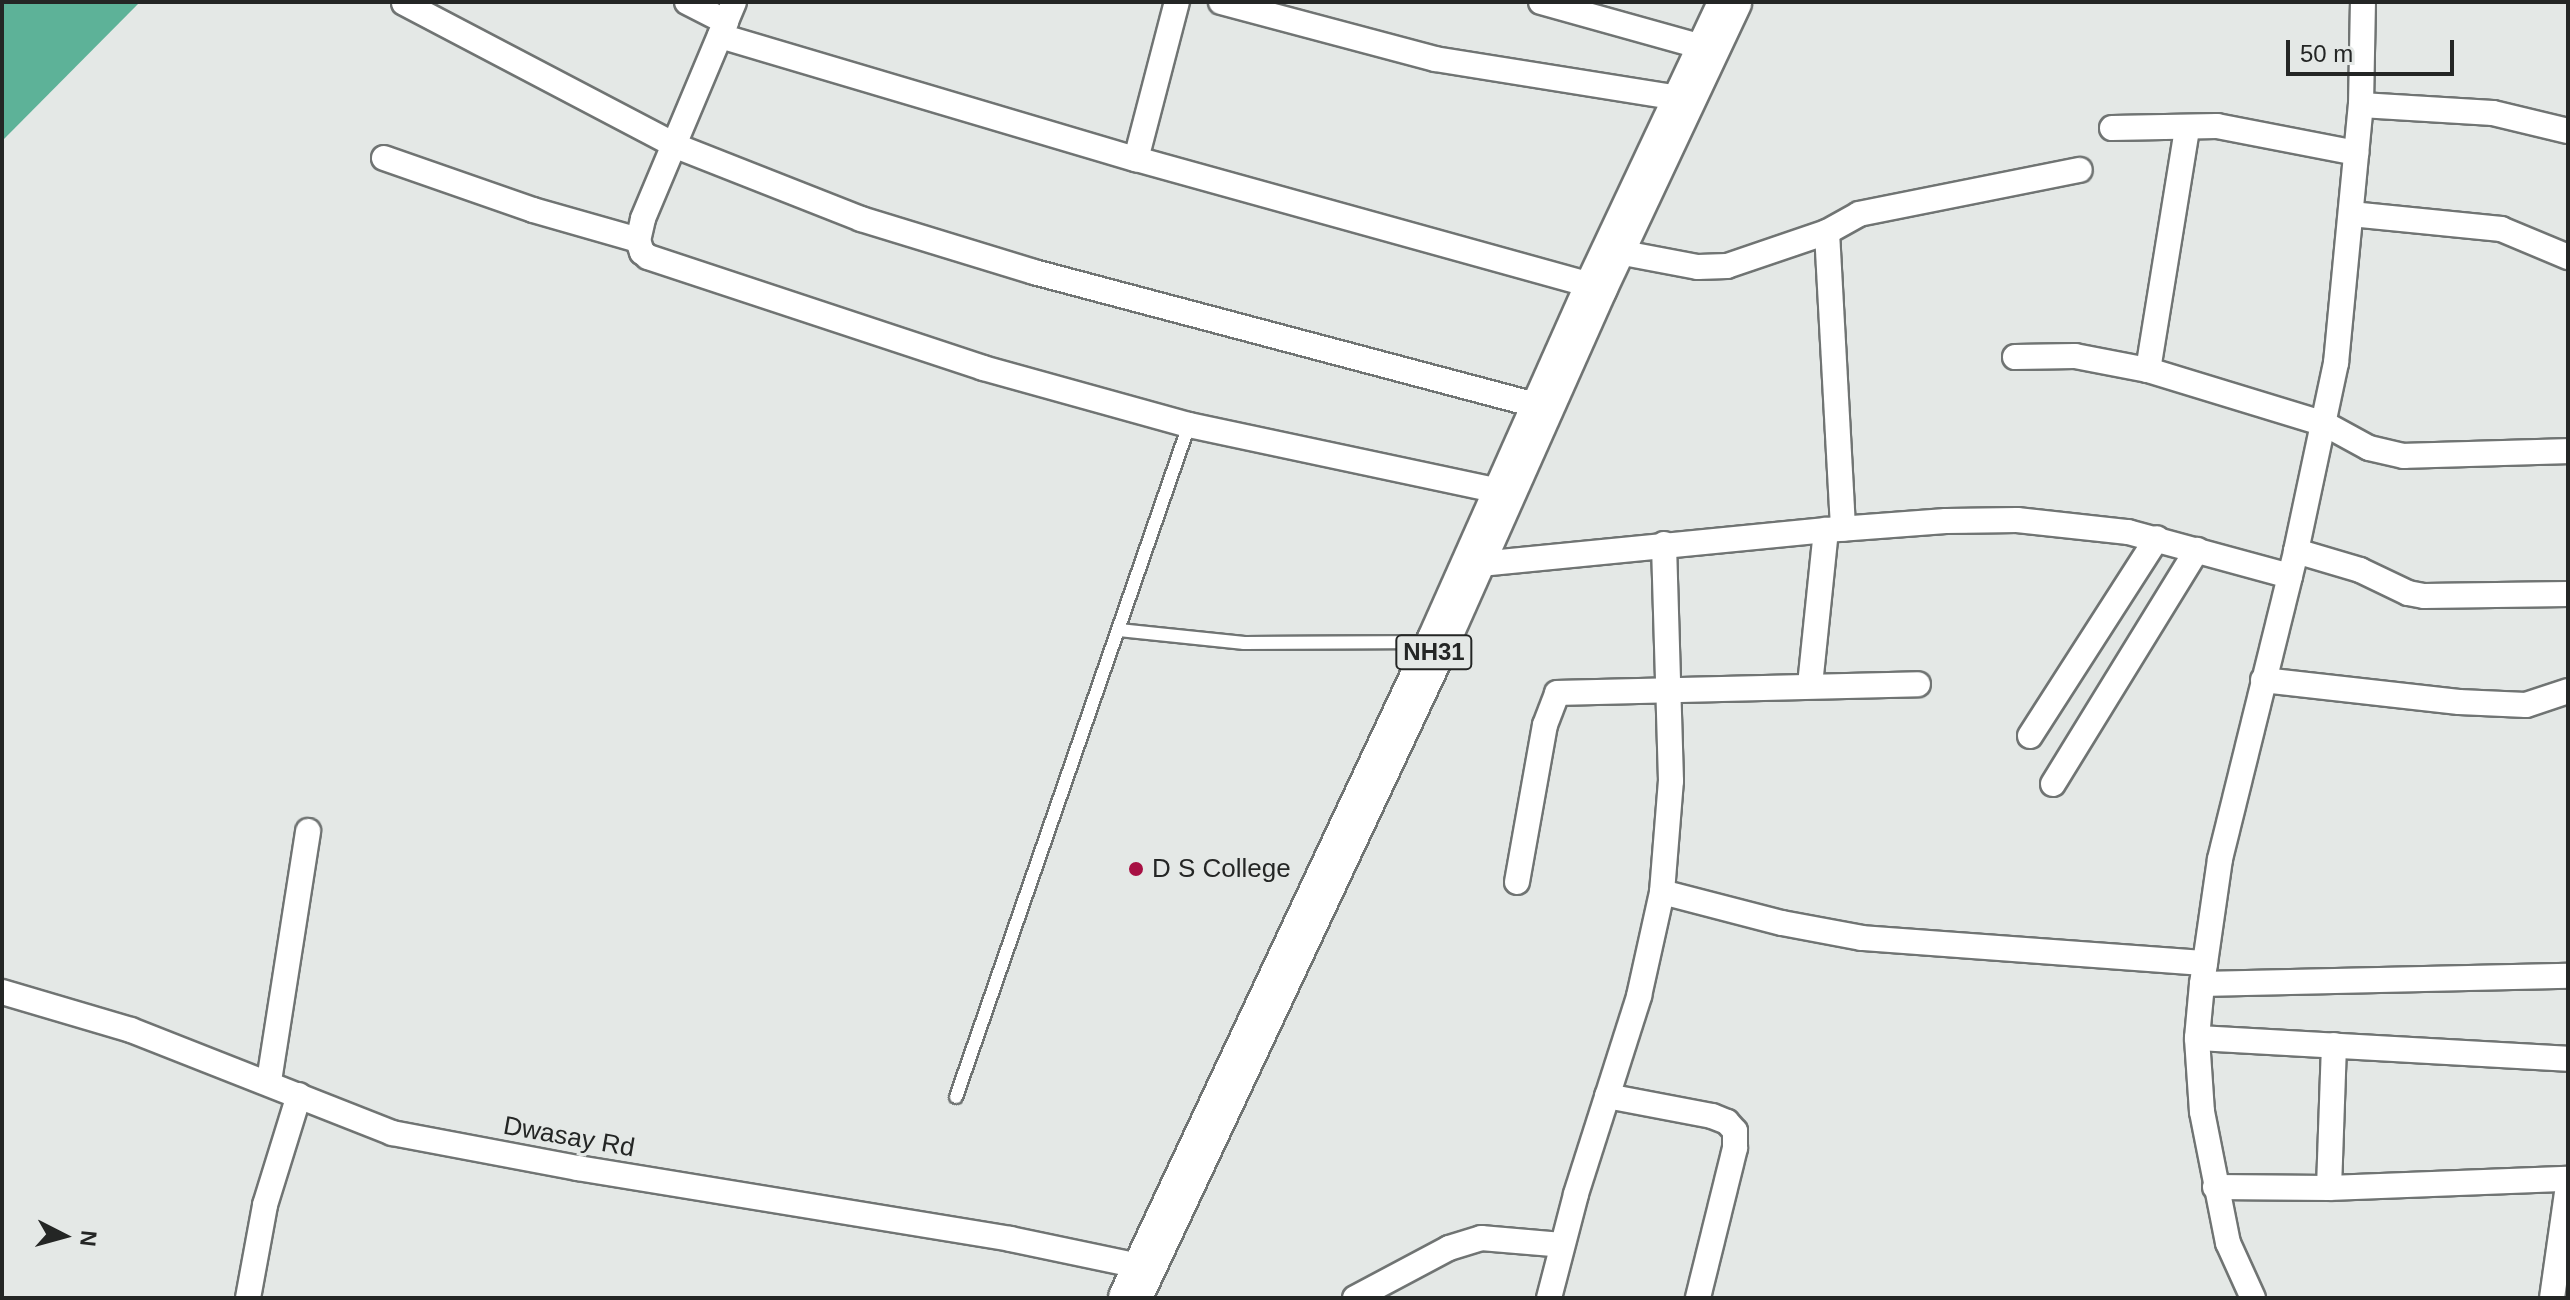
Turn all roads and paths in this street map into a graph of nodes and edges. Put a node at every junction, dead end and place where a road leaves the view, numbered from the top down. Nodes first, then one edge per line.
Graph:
1 (687, 2) edge
2 (1177, 2) edge
3 (1221, 2) edge
4 (1541, 2) edge
5 (1730, 2) edge
6 (2363, 2) edge
7 (404, 3) edge
8 (726, 20) edge
9 (1709, 49) junction
10 (1686, 99) junction
11 (2361, 105) junction
12 (2112, 128) dead end
13 (2187, 129) junction
14 (2568, 131) edge
15 (676, 146) junction
16 (2356, 153) junction
17 (384, 158) dead end
18 (1136, 159) junction
19 (2080, 170) dead end
20 (2351, 214) junction
21 (1827, 232) junction
22 (638, 240) junction
23 (2568, 257) edge
24 (1604, 269) junction
25 (2015, 357) dead end
26 (2148, 370) junction
27 (1543, 407) junction
28 (2325, 424) junction
29 (1189, 425) junction
30 (2568, 451) edge
31 (1503, 492) junction
32 (1834, 530) junction
33 (2157, 538) junction
34 (1664, 544) junction
35 (2197, 550) junction
36 (2296, 551) junction
37 (1470, 565) junction
38 (2290, 576) junction
39 (2568, 594) edge
40 (1119, 630) junction
41 (1438, 642) junction
42 (2263, 680) junction
43 (1918, 684) dead end
44 (1810, 685) junction
45 (1669, 688) junction
46 (2568, 691) edge
47 (2030, 736) dead end
48 (2053, 784) dead end
49 (308, 831) dead end
50 (1517, 882) dead end
51 (1662, 892) junction
52 (2203, 973) junction
53 (2568, 976) edge
54 (2, 992) edge
55 (2197, 1038) junction
56 (2334, 1045) junction
57 (2568, 1059) edge
58 (269, 1081) junction
59 (299, 1095) junction
60 (1607, 1096) junction
61 (956, 1097) dead end
62 (2568, 1179) edge
63 (2568, 1186) edge
64 (2215, 1187) junction
65 (2329, 1188) junction
66 (1562, 1245) junction
67 (1137, 1283) edge
68 (248, 1298) edge
69 (1355, 1298) edge
70 (1549, 1298) edge
71 (1698, 1298) edge
72 (2253, 1298) edge
73 (2552, 1298) edge

1 - 8 street
2 - 18 street
3 - 10 street
4 - 9 street
5 - 9 highway, NH31
6 - 11 street
7 - 15 street
8 - 15 street
8 - 18 street
9 - 10 highway, NH31
10 - 24 highway, NH31
11 - 14 street
11 - 16 street
12 - 13 street
13 - 16 street
13 - 26 street
15 - 22 street
15 - 27 street
16 - 20 street
17 - 22 street
18 - 24 street
19 - 21 street
20 - 23 street
20 - 28 street
21 - 24 street
21 - 32 street
22 - 29 street
24 - 27 highway, NH31
25 - 26 street
26 - 28 street
27 - 31 highway, NH31
28 - 30 street
28 - 36 street
29 - 31 street
29 - 40 lane
31 - 37 highway, NH31
32 - 33 street
32 - 34 street
32 - 44 street
33 - 35 street
33 - 47 street
34 - 37 street
34 - 45 street
35 - 38 street
35 - 48 street
36 - 38 street
36 - 39 street
37 - 41 highway, NH31
38 - 42 street
40 - 41 lane
40 - 61 lane
41 - 67 highway, NH31
42 - 46 street
42 - 52 street
43 - 44 street
44 - 45 street
45 - 50 street
45 - 51 street
49 - 58 street
51 - 52 street
51 - 60 street
52 - 53 street
52 - 55 street
54 - 58 street, Dwasay Rd
55 - 56 street
55 - 64 street
56 - 57 street
56 - 65 street
58 - 59 street, Dwasay Rd
59 - 67 street, Dwasay Rd
59 - 68 street
60 - 66 street
60 - 71 street
62 - 65 street
63 - 73 street
64 - 65 street
64 - 72 street
66 - 69 street
66 - 70 street

